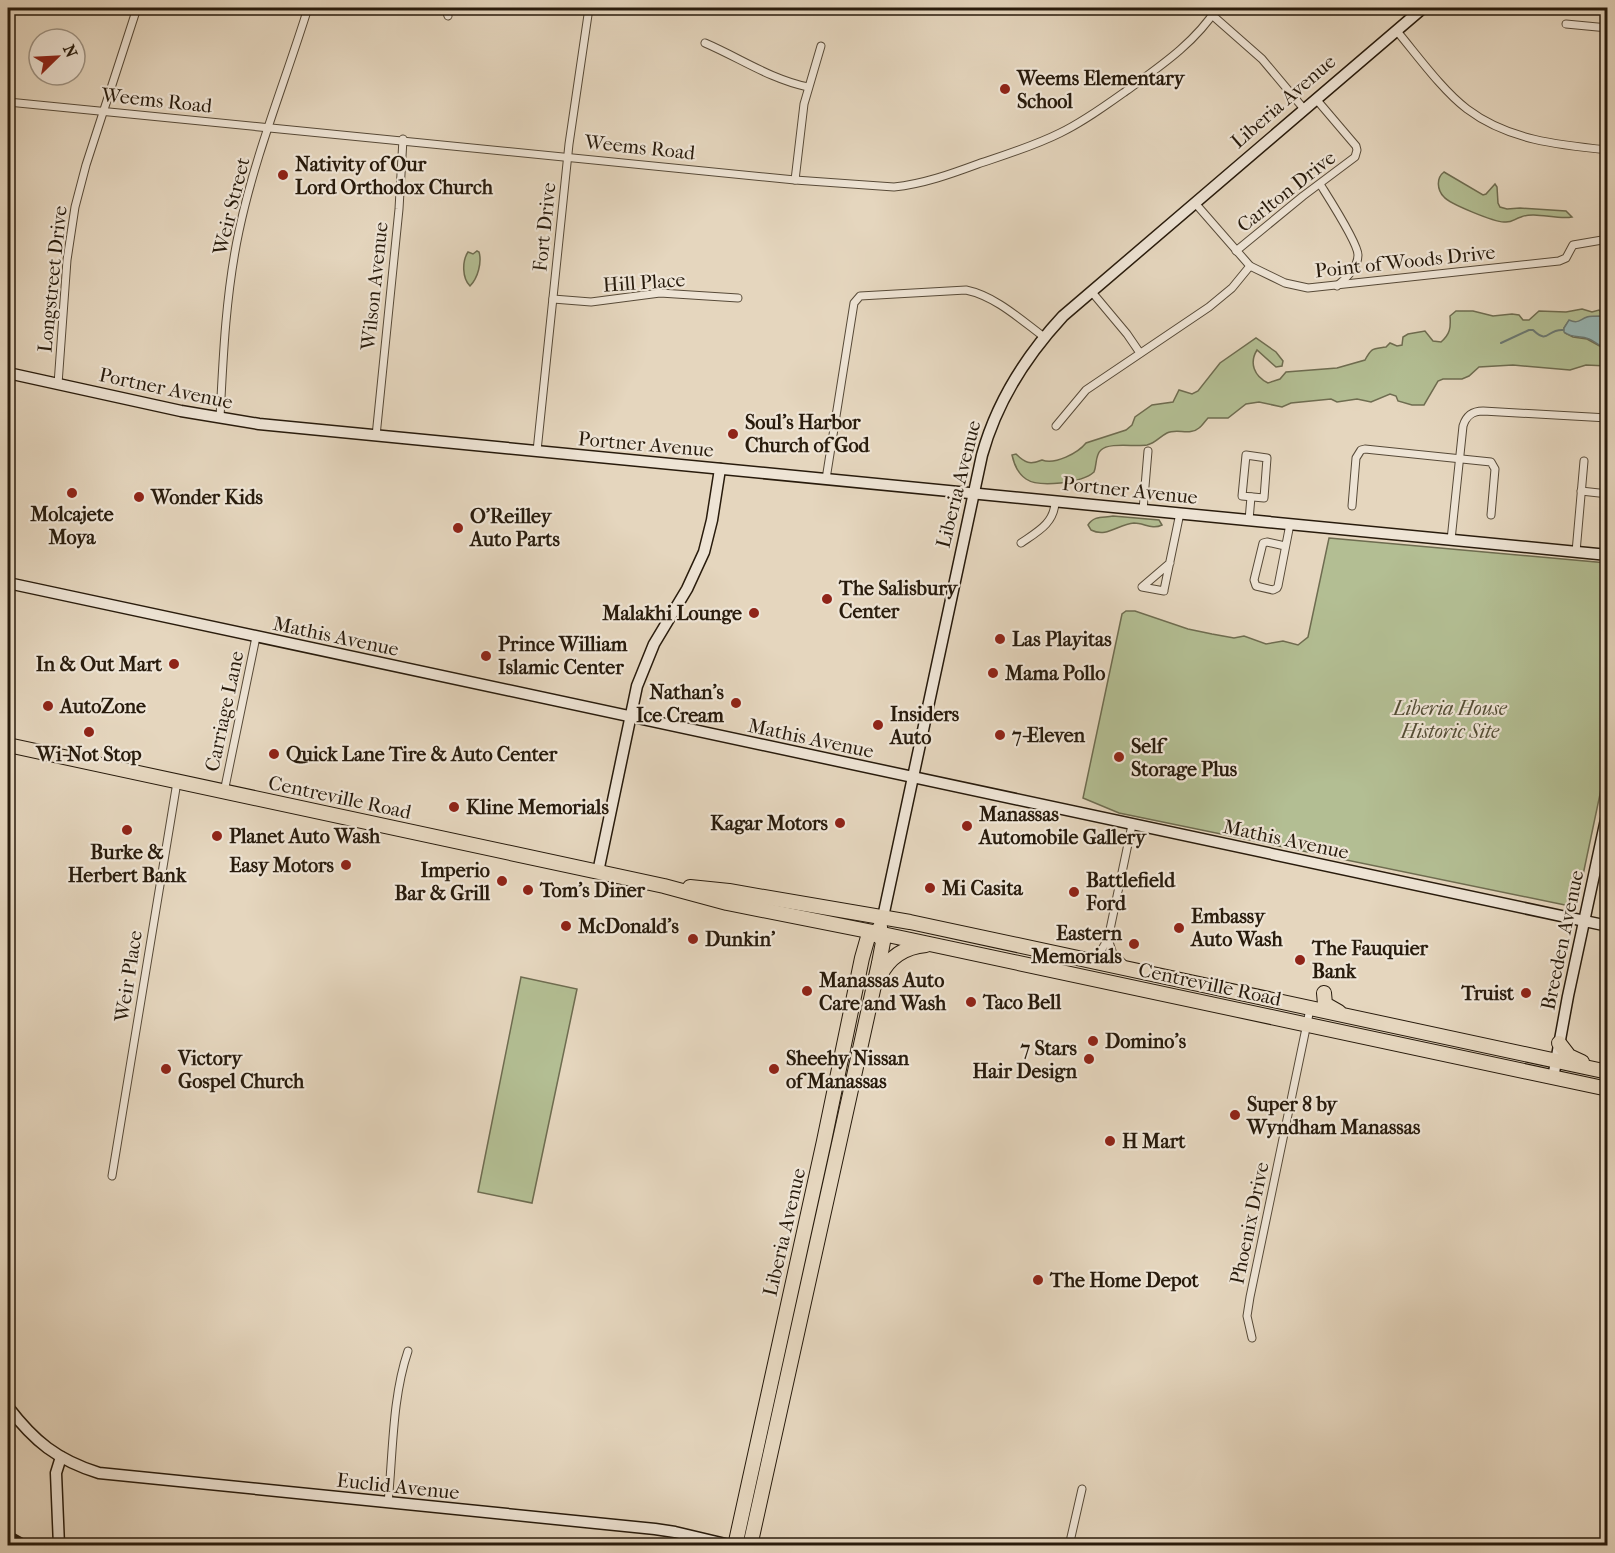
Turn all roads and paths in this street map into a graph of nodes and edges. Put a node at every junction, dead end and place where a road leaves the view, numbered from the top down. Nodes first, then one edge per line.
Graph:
1 (137, 8) edge
2 (308, 8) edge
3 (445, 8) edge
4 (589, 8) edge
5 (1217, 8) edge
6 (1422, 8) edge
7 (1212, 15) junction
8 (448, 16) dead end
9 (1566, 24) dead end
10 (1608, 28) edge
11 (1396, 30) junction
12 (705, 43) dead end
13 (821, 46) dead end
14 (808, 87) junction
15 (1316, 99) junction
16 (8, 102) edge
17 (1304, 109) junction
18 (105, 111) junction
19 (268, 128) junction
20 (403, 140) junction
21 (1608, 150) edge
22 (568, 156) junction
23 (795, 180) junction
24 (1320, 184) junction
25 (1195, 203) junction
26 (1608, 239) edge
27 (1236, 251) junction
28 (1250, 266) junction
29 (1337, 286) junction
30 (1091, 291) junction
31 (738, 298) dead end
32 (553, 299) junction
33 (1044, 337) junction
34 (1140, 353) junction
35 (8, 373) edge
36 (58, 384) junction
37 (220, 418) junction
38 (1608, 418) edge
39 (1056, 426) dead end
40 (376, 436) junction
41 (537, 451) junction
42 (1148, 451) dead end
43 (1459, 459) junction
44 (1584, 461) dead end
45 (720, 469) junction
46 (826, 479) junction
47 (1581, 491) junction
48 (973, 493) junction
49 (1608, 494) edge
50 (1251, 497) junction
51 (1055, 501) junction
52 (1352, 506) dead end
53 (1143, 510) junction
54 (1180, 513) junction
55 (1491, 515) dead end
56 (1249, 520) junction
57 (1290, 524) junction
58 (1451, 540) junction
59 (1021, 543) dead end
60 (1285, 546) junction
61 (1576, 552) junction
62 (1608, 555) edge
63 (1170, 563) junction
64 (8, 583) edge
65 (256, 637) junction
66 (630, 717) junction
67 (8, 745) edge
68 (913, 778) junction
69 (177, 782) junction
70 (224, 792) junction
71 (1608, 810) edge
72 (1132, 825) junction
73 (598, 872) junction
74 (664, 886) junction
75 (883, 917) junction
76 (1584, 922) junction
77 (832, 923) junction
78 (1608, 926) edge
79 (878, 933) junction
80 (1108, 939) junction
81 (931, 945) junction
82 (862, 958) junction
83 (1084, 961) junction
84 (1141, 972) junction
85 (873, 989) junction
86 (1324, 993) dead end
87 (1310, 1009) junction
88 (1348, 1017) junction
89 (1307, 1024) junction
90 (1559, 1043) junction
91 (1556, 1061) junction
92 (1604, 1071) edge
93 (1553, 1078) junction
94 (1608, 1089) edge
95 (112, 1176) dead end
96 (1252, 1338) dead end
97 (408, 1351) dead end
98 (8, 1407) edge
99 (61, 1457) junction
100 (1082, 1489) dead end
101 (388, 1503) junction
102 (59, 1545) edge
103 (734, 1545) edge
104 (750, 1545) edge
105 (761, 1545) edge
106 (773, 1545) edge
107 (1069, 1545) edge

1 - 18 street, Longstreet Drive
2 - 19 street, Weir Street
3 - 8 street
4 - 22 street, Fort Drive
5 - 7 street, Weems Road
6 - 11 street, Liberia Avenue
7 - 17 street
7 - 23 street, Weems Road
9 - 10 street
11 - 15 street, Liberia Avenue
11 - 21 street
12 - 14 street
13 - 14 street
14 - 23 street
15 - 17 street, Liberia Avenue
15 - 24 street, Carlton Drive
16 - 18 street, Weems Road
17 - 25 street, Liberia Avenue
18 - 19 street, Weems Road
18 - 36 street, Longstreet Drive
19 - 20 street, Weems Road
19 - 37 street, Weir Street
20 - 22 street, Weems Road
20 - 40 street, Wilson Avenue
22 - 23 street, Weems Road
22 - 32 street, Fort Drive
24 - 27 street, Carlton Drive
24 - 29 street
25 - 27 street, Point of Woods Drive
25 - 30 street, Liberia Avenue
26 - 29 street, Point of Woods Drive
27 - 28 street, Point of Woods Drive
28 - 29 street, Point of Woods Drive
28 - 34 street
30 - 33 street, Liberia Avenue
30 - 34 street
31 - 32 street, Hill Place
32 - 41 street, Fort Drive
33 - 46 street
33 - 48 street, Liberia Avenue
34 - 39 street
35 - 36 street, Portner Avenue
36 - 37 street, Portner Avenue
37 - 40 street, Portner Avenue
38 - 43 street
40 - 41 street, Portner Avenue
41 - 45 street, Portner Avenue
42 - 53 street
43 - 52 street
43 - 55 street
43 - 58 street
44 - 47 street
45 - 46 street, Portner Avenue
45 - 66 street
46 - 48 street, Portner Avenue
47 - 49 street
47 - 61 street
48 - 51 street, Portner Avenue
48 - 68 street, Liberia Avenue
50 - 50 street
50 - 56 street
51 - 53 street, Portner Avenue
51 - 59 street
53 - 54 street, Portner Avenue
54 - 56 street, Portner Avenue
54 - 63 street
56 - 57 street, Portner Avenue
57 - 58 street, Portner Avenue
57 - 60 street
58 - 61 street, Portner Avenue
60 - 60 street
61 - 62 street, Portner Avenue
63 - 63 street
64 - 65 street, Mathis Avenue
65 - 66 street, Mathis Avenue
65 - 70 street, Carriage Lane
66 - 68 street, Mathis Avenue
66 - 73 street
67 - 69 highway, Centreville Road
68 - 72 street, Mathis Avenue
68 - 75 street, Liberia Avenue
69 - 70 highway, Centreville Road
69 - 95 street, Weir Place
70 - 73 highway, Centreville Road
71 - 76 street, Breeden Avenue
72 - 76 street, Mathis Avenue
72 - 80 street
73 - 74 highway, Centreville Road
74 - 75 highway, Centreville Road
74 - 77 highway, Centreville Road
75 - 79 highway, Liberia Avenue
75 - 83 highway, Centreville Road
76 - 78 street, Mathis Avenue
76 - 90 street, Breeden Avenue
77 - 79 highway, Centreville Road
77 - 82 highway
79 - 81 highway, Centreville Road
79 - 82 highway, Liberia Avenue
79 - 85 highway, Liberia Avenue
80 - 83 street
80 - 84 street
81 - 85 highway
81 - 89 highway, Centreville Road
82 - 103 highway, Liberia Avenue
83 - 84 highway, Centreville Road
84 - 87 highway, Centreville Road
85 - 104 highway, Liberia Avenue
86 - 88 highway
87 - 88 highway, Centreville Road
87 - 89 street, Phoenix Drive
88 - 91 highway, Centreville Road
89 - 93 highway, Centreville Road
89 - 96 street, Phoenix Drive
90 - 91 street, Breeden Avenue
90 - 92 highway
91 - 92 highway, Centreville Road
91 - 93 street, Breeden Avenue
93 - 94 highway, Centreville Road
97 - 101 street
98 - 99 street, Euclid Avenue
99 - 101 street, Euclid Avenue
99 - 102 street
100 - 107 street
101 - 103 street, Euclid Avenue
105 - 106 street

